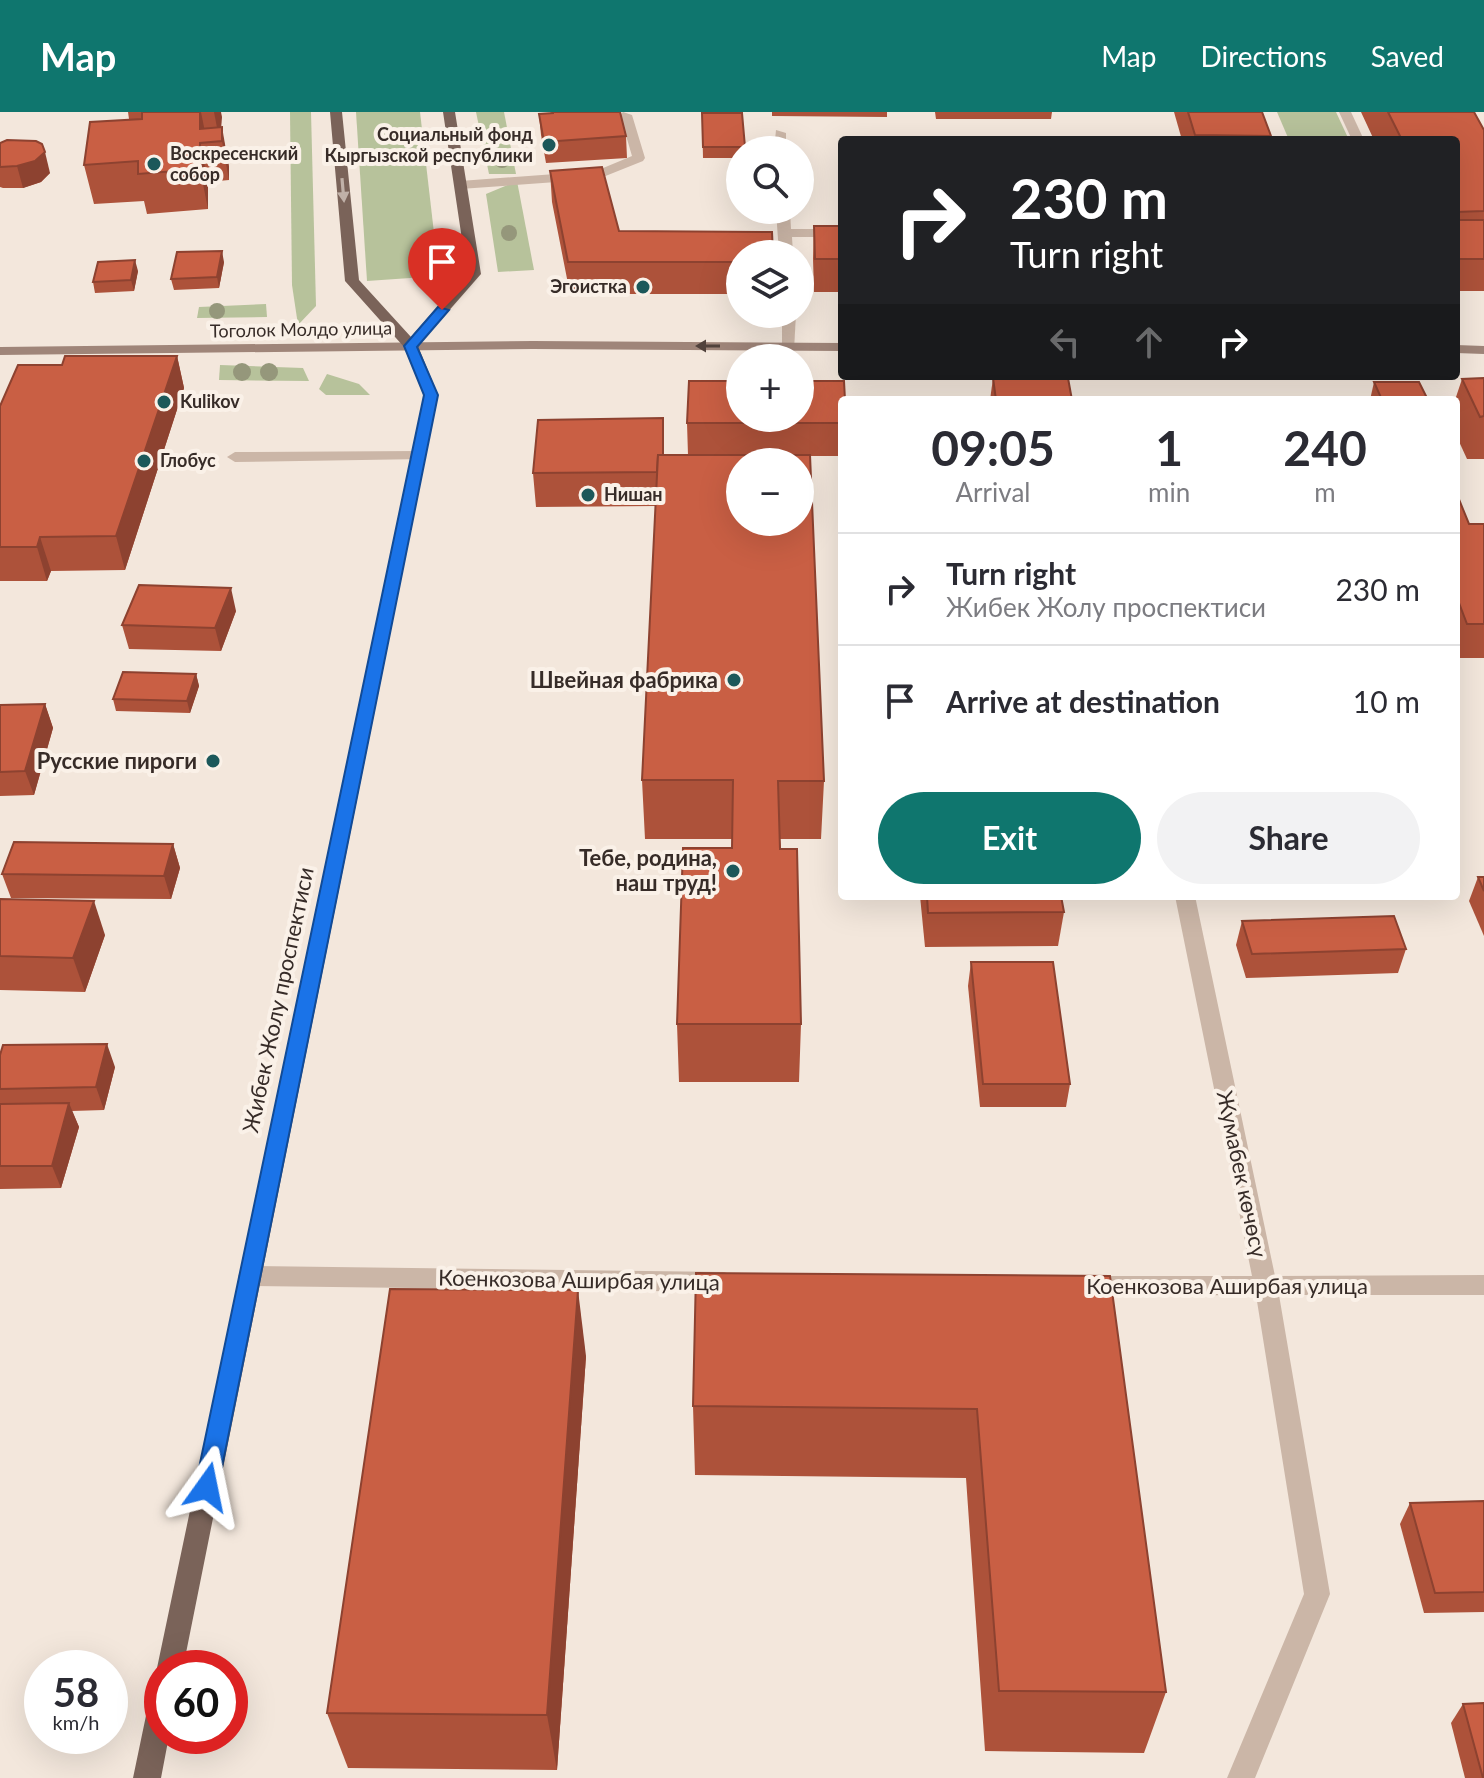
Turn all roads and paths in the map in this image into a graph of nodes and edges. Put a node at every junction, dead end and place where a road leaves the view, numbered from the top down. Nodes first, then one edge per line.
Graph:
1 (336, 112) edge
2 (449, 112) edge
3 (1345, 112) edge
4 (626, 115) dead end
5 (1356, 136) edge
6 (460, 185) junction
7 (784, 224) edge
8 (785, 233) junction
9 (838, 233) edge
10 (785, 240) edge
11 (411, 346) junction
12 (726, 347) edge
13 (814, 347) edge
14 (838, 347) edge
15 (1460, 349) edge
16 (1484, 350) edge
17 (0, 351) edge
18 (418, 456) junction
19 (235, 457) dead end
20 (1186, 900) edge
21 (250, 1276) junction
22 (744, 1282) edge
23 (1060, 1285) edge
24 (1484, 1285) edge
25 (1266, 1288) junction
26 (174, 1650) edge
27 (152, 1754) edge
28 (147, 1778) edge
29 (1241, 1778) edge

1 -> 11 main road, Жибек Жолу проспектиси
2 - 6 main road
3 - 5 street
4 - 6 street
6 - 11 main road
7 - 8 street
8 - 9 street
8 - 10 street
12 -> 11 main road, Тоголок Молдо улица
11 - 17 main road, Тоголок Молдо улица
11 - 18 main road, Жибек Жолу проспектиси
13 - 14 main road, Тоголок Молдо улица
15 - 16 main road
18 - 19 street
18 - 21 main road, Жибек Жолу проспектиси
20 - 25 street, Жумабек көчөсү
21 - 22 street, Коенкозова Аширбая улица
21 - 26 main road, Жибек Жолу проспектиси
23 - 25 street, Коенкозова Аширбая улица
24 - 25 street, Коенкозова Аширбая улица
25 - 29 street, Жумабек көчөсү
27 - 28 main road

